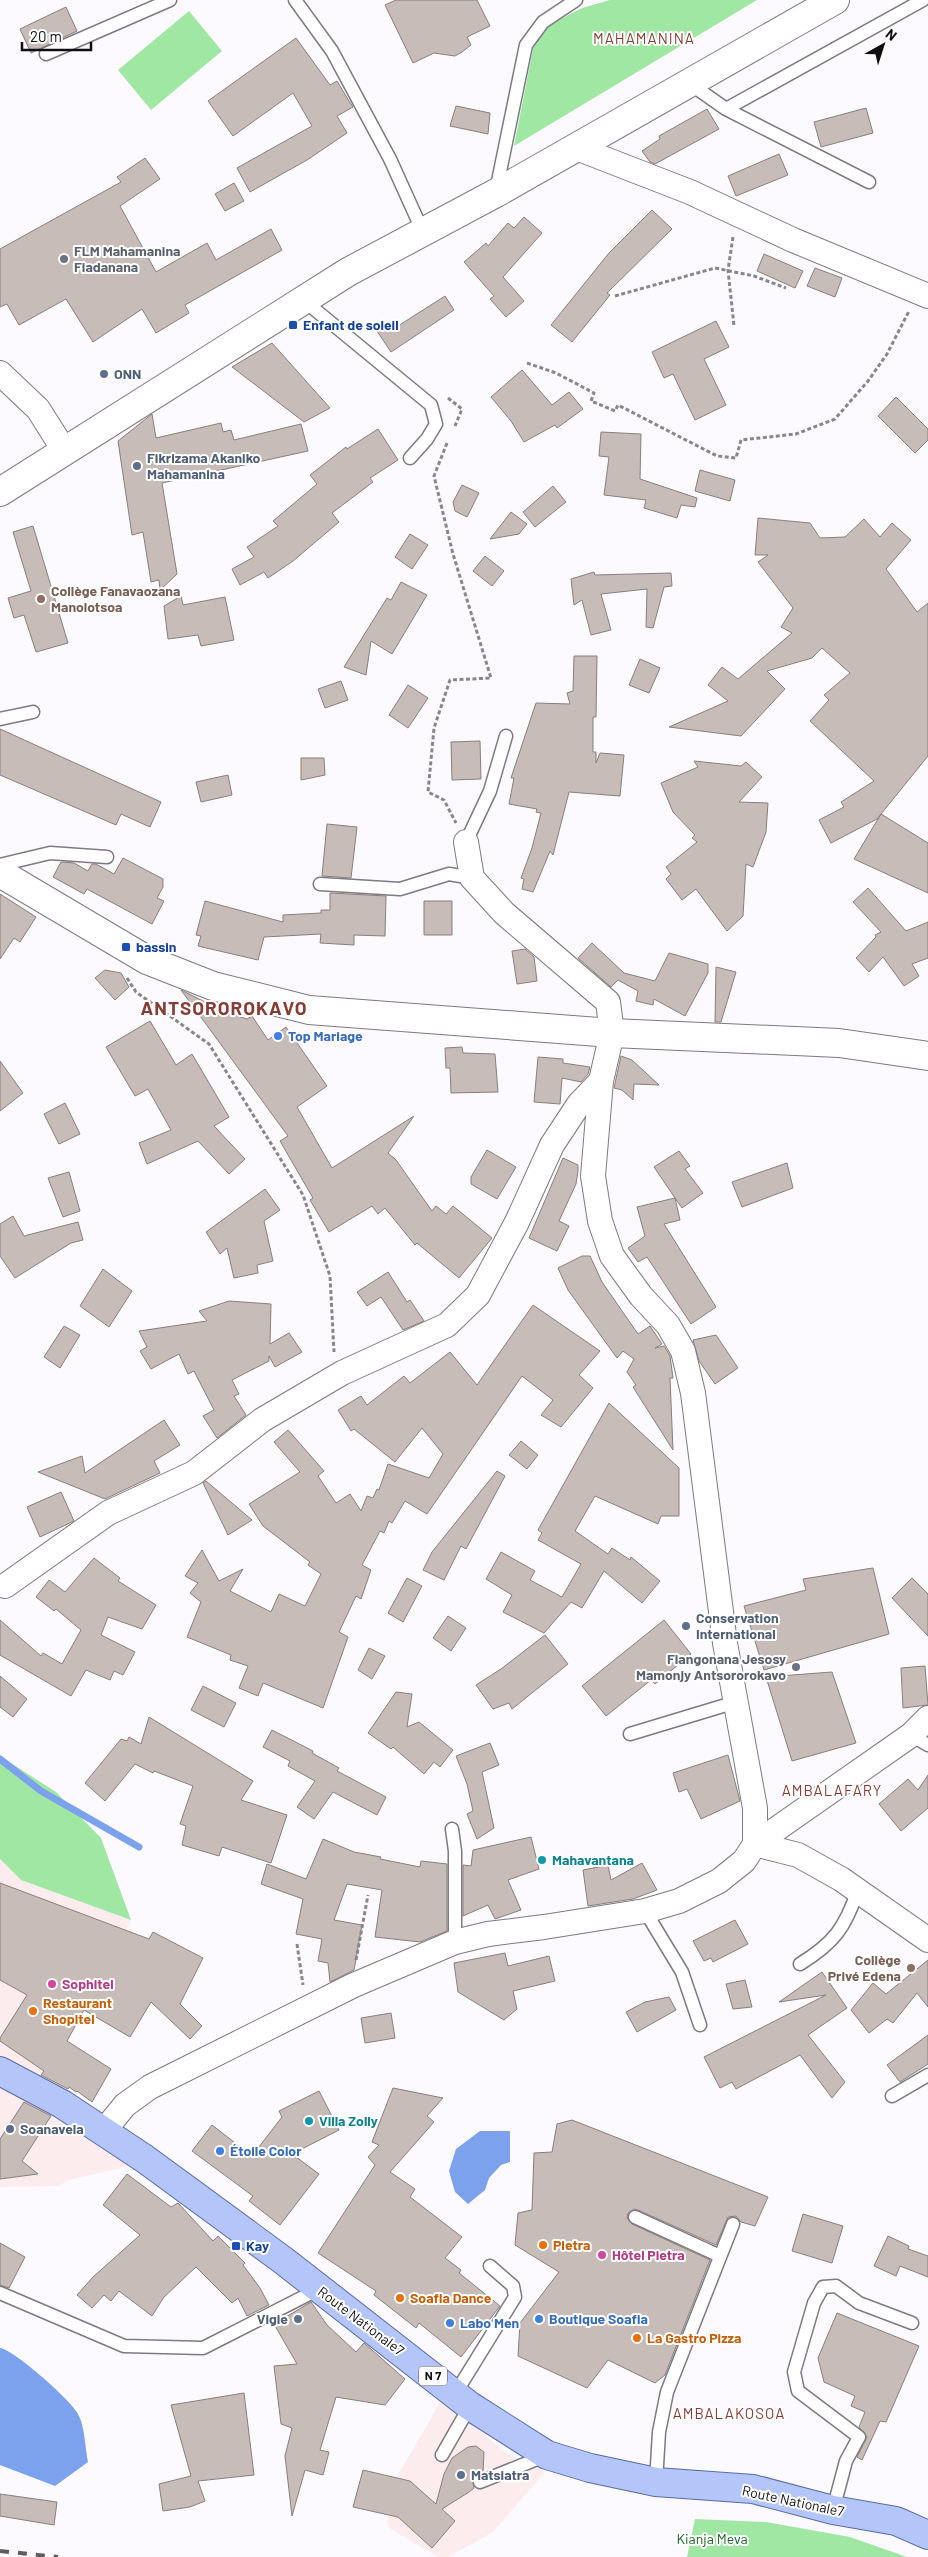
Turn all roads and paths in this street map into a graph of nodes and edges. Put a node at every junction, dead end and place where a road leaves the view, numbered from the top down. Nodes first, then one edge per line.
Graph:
1 (170, 0) edge
2 (295, 0) edge
3 (576, 0) edge
4 (835, 0) edge
5 (923, 0) edge
6 (46, 54) dead end
7 (689, 83) junction
8 (726, 109) junction
9 (574, 147) junction
10 (869, 182) dead end
11 (496, 193) junction
12 (739, 212) junction
13 (423, 232) junction
14 (728, 270) junction
15 (786, 288) dead end
16 (923, 294) edge
17 (615, 296) dead end
18 (302, 300) junction
19 (734, 326) dead end
20 (528, 363) dead end
21 (0, 373) edge
22 (446, 396) dead end
23 (64, 450) junction
24 (410, 458) dead end
25 (0, 492) edge
26 (33, 712) dead end
27 (0, 719) edge
28 (506, 736) dead end
29 (466, 842) junction
30 (107, 857) dead end
31 (0, 865) edge
32 (0, 873) edge
33 (472, 878) junction
34 (320, 884) dead end
35 (124, 973) dead end
36 (612, 1033) junction
37 (928, 1056) edge
38 (601, 1081) junction
39 (342, 1374) junction
40 (5, 1586) dead end
41 (736, 1702) junction
42 (928, 1718) edge
43 (630, 1734) dead end
44 (920, 1740) edge
45 (452, 1830) dead end
46 (755, 1844) junction
47 (858, 1890) junction
48 (368, 1895) dead end
49 (645, 1911) junction
50 (928, 1940) edge
51 (456, 1942) junction
52 (296, 1944) dead end
53 (800, 1964) dead end
54 (354, 1985) junction
55 (302, 2012) junction
56 (700, 2024) dead end
57 (0, 2071) edge
58 (928, 2075) edge
59 (892, 2096) dead end
60 (103, 2132) junction
61 (635, 2217) dead end
62 (733, 2224) dead end
63 (720, 2256) junction
64 (490, 2266) dead end
65 (319, 2289) junction
66 (0, 2293) edge
67 (912, 2323) dead end
68 (463, 2400) junction
69 (442, 2455) dead end
70 (546, 2455) junction
71 (480, 2482) dead end
72 (656, 2482) junction
73 (833, 2510) junction
74 (928, 2535) edge

1 - 6 lane
2 - 13 lane
3 - 11 lane
4 - 7 street
5 - 8 lane
7 - 8 lane
7 - 9 street
8 - 10 lane
9 - 11 street
9 - 12 street
11 - 13 street
12 - 14 path
12 - 16 street
13 - 18 street
14 - 15 path
14 - 17 path
14 - 19 path
16 - 20 path
18 - 23 street
18 - 24 lane
21 - 23 street
22 - 29 path
23 - 25 street
26 - 27 lane
28 - 29 lane
29 - 33 street
30 - 31 lane
32 - 36 street
33 - 34 lane
33 - 36 street
35 - 39 path
36 - 37 street
36 - 38 street
38 - 39 street
38 - 41 street
39 - 40 street
41 - 43 lane
41 - 46 street
42 - 44 street
44 - 46 street
45 - 51 lane
46 - 47 street
46 - 49 street
47 - 50 street
47 - 53 lane
48 - 54 path
49 - 51 street
49 - 56 lane
51 - 54 street
52 - 55 path
54 - 55 street
55 - 60 street
57 - 60 main road, Route Nationale7 / N 7
58 - 59 lane
60 - 65 main road, Route Nationale7 / N 7
61 - 63 lane
62 - 63 lane
63 - 72 lane
64 - 68 lane
65 - 66 lane
65 - 68 main road, Route Nationale7 / N 7
67 - 73 lane
68 - 69 lane
68 - 70 main road, Route Nationale7 / N 7
70 - 71 lane
70 - 72 main road, Route Nationale7 / N 7
72 - 73 main road, Route Nationale7 / N 7
73 - 74 main road, Route Nationale7 / N 7

